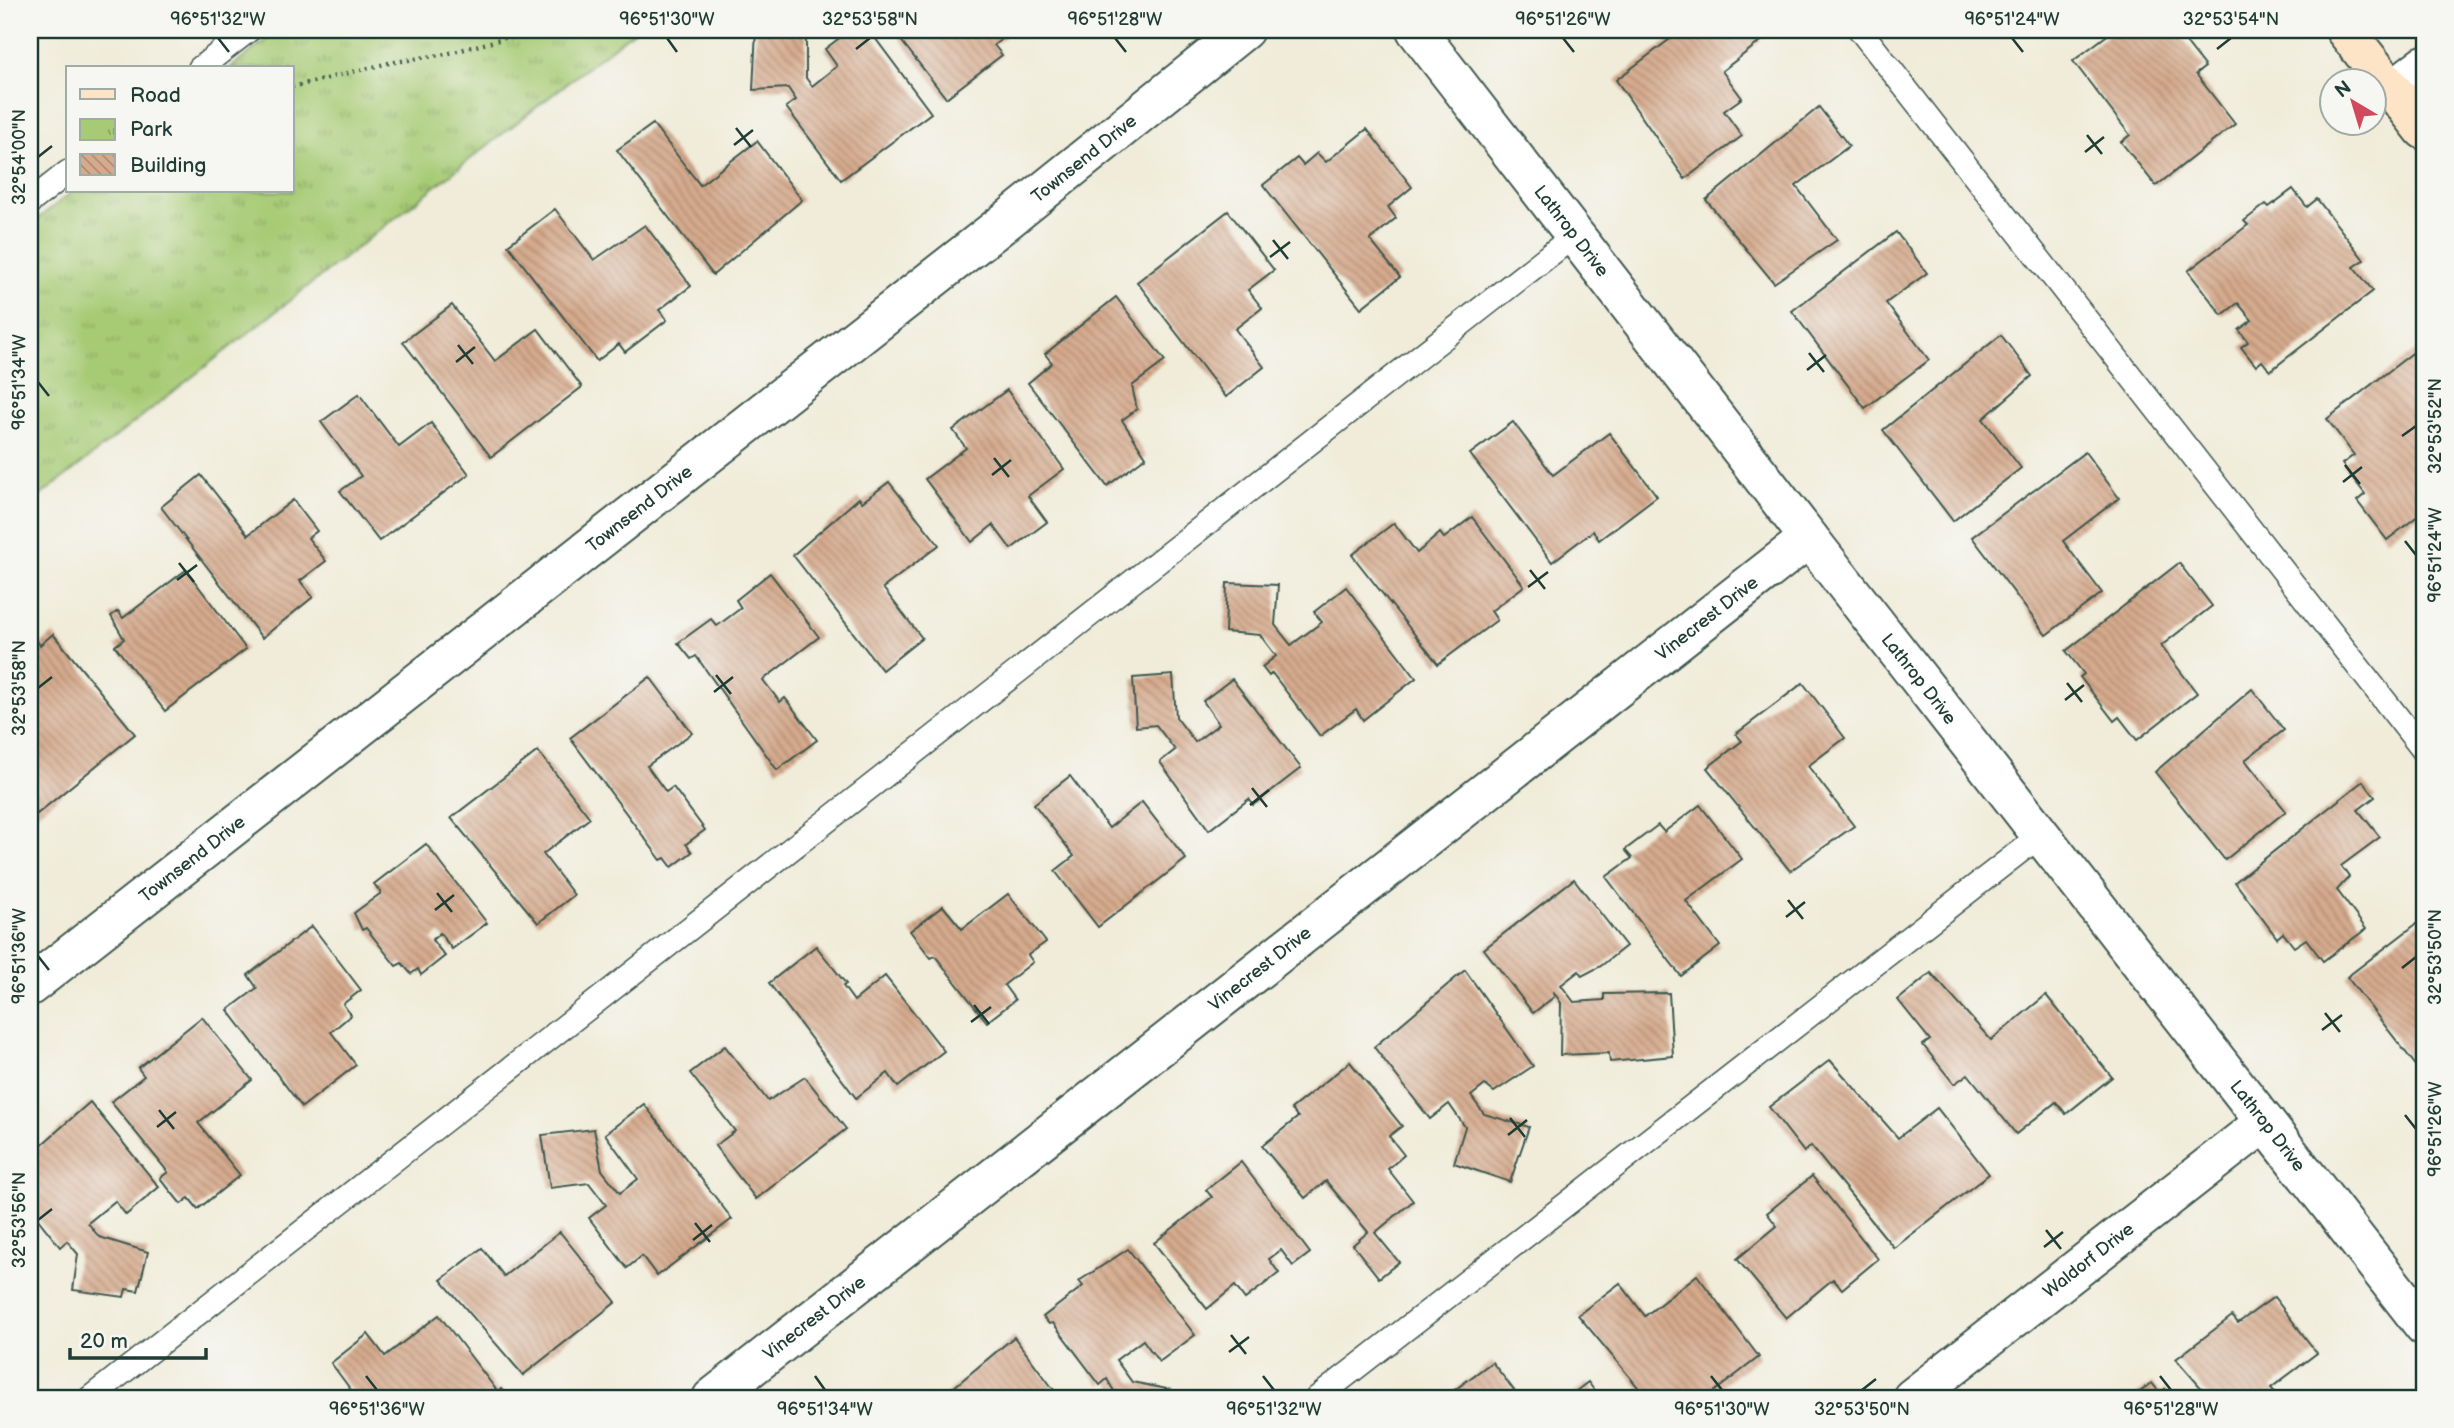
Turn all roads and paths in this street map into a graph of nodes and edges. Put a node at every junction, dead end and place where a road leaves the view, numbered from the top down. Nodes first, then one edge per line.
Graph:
1 (248, 30) edge
2 (524, 30) edge
3 (1244, 30) edge
4 (1416, 30) edge
5 (1860, 30) edge
6 (2345, 30) edge
7 (2424, 65) edge
8 (203, 66) edge
9 (294, 87) edge
10 (2393, 89) junction
11 (2424, 130) edge
12 (66, 174) edge
13 (30, 202) edge
14 (1575, 235) junction
15 (1809, 538) junction
16 (2424, 751) edge
17 (2041, 835) junction
18 (30, 986) edge
19 (2265, 1122) junction
20 (2424, 1326) edge
21 (90, 1398) edge
22 (712, 1398) edge
23 (1317, 1398) edge
24 (1912, 1398) edge

1 - 8 lane
2 - 9 path
3 - 18 street, Townsend Drive
4 - 14 street, Lathrop Drive
5 - 16 lane
6 - 10 main road
7 - 10 street
10 - 11 main road
12 - 13 lane
14 - 15 street, Lathrop Drive
14 - 21 lane
15 - 17 street, Lathrop Drive
15 - 22 street, Vinecrest Drive
17 - 19 street, Lathrop Drive
17 - 23 lane
19 - 20 street, Lathrop Drive
19 - 24 street, Waldorf Drive

